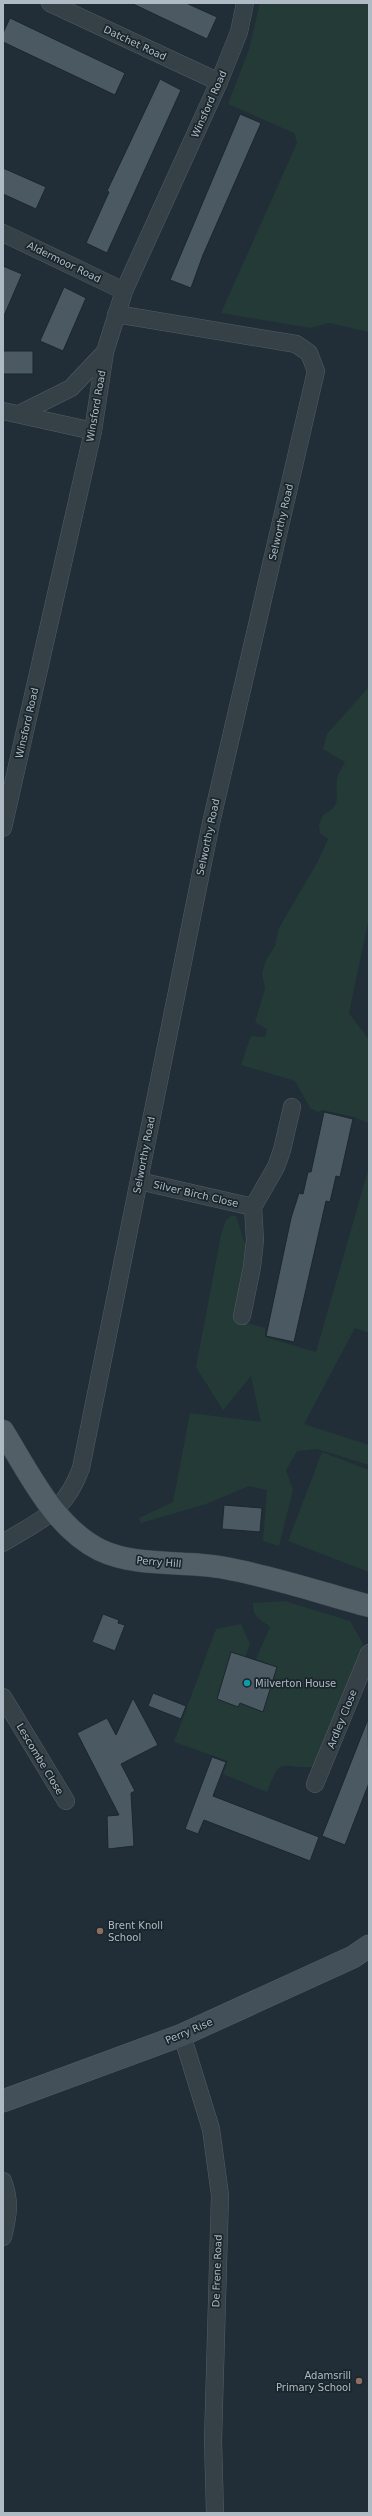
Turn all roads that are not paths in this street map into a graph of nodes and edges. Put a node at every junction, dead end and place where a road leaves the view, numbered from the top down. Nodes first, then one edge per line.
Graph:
1 (50, 3) edge
2 (245, 3) edge
3 (219, 82) junction
4 (3, 233) edge
5 (124, 291) junction
6 (116, 314) junction
7 (105, 352) junction
8 (3, 411) edge
9 (21, 414) junction
10 (93, 431) junction
11 (3, 828) edge
12 (292, 1107) dead end
13 (139, 1181) junction
14 (252, 1207) junction
15 (242, 1316) dead end
16 (3, 1431) edge
17 (54, 1511) junction
18 (3, 1543) edge
19 (369, 1606) edge
20 (369, 1654) edge
21 (3, 1696) edge
22 (315, 1784) dead end
23 (66, 1801) dead end
24 (369, 1946) edge
25 (182, 2035) junction
26 (3, 2101) edge
27 (3, 2181) edge
28 (3, 2237) edge
29 (215, 2513) edge

1 - 3 street, Datchet Road
2 - 3 street, Winsford Road
3 - 5 street, Winsford Road
4 - 5 street, Aldermoor Road
5 - 6 street, Winsford Road
6 - 7 street, Winsford Road
6 - 13 street, Selworthy Road
7 - 9 street
7 - 10 street, Winsford Road
8 - 9 street
9 - 10 street
10 - 11 street, Winsford Road
12 - 14 street, Silver Birch Close
13 - 14 street, Silver Birch Close
13 - 17 street, Selworthy Road
14 - 15 street, Silver Birch Close
16 - 17 main road, Perry Hill
17 - 18 street, Selworthy Road
17 - 19 main road, Perry Hill
20 - 22 street, Ardley Close
21 - 23 street, Lescombe Close
24 - 25 main road, Perry Rise
25 - 26 main road, Perry Rise
25 - 29 street, De Frene Road
27 - 28 street

